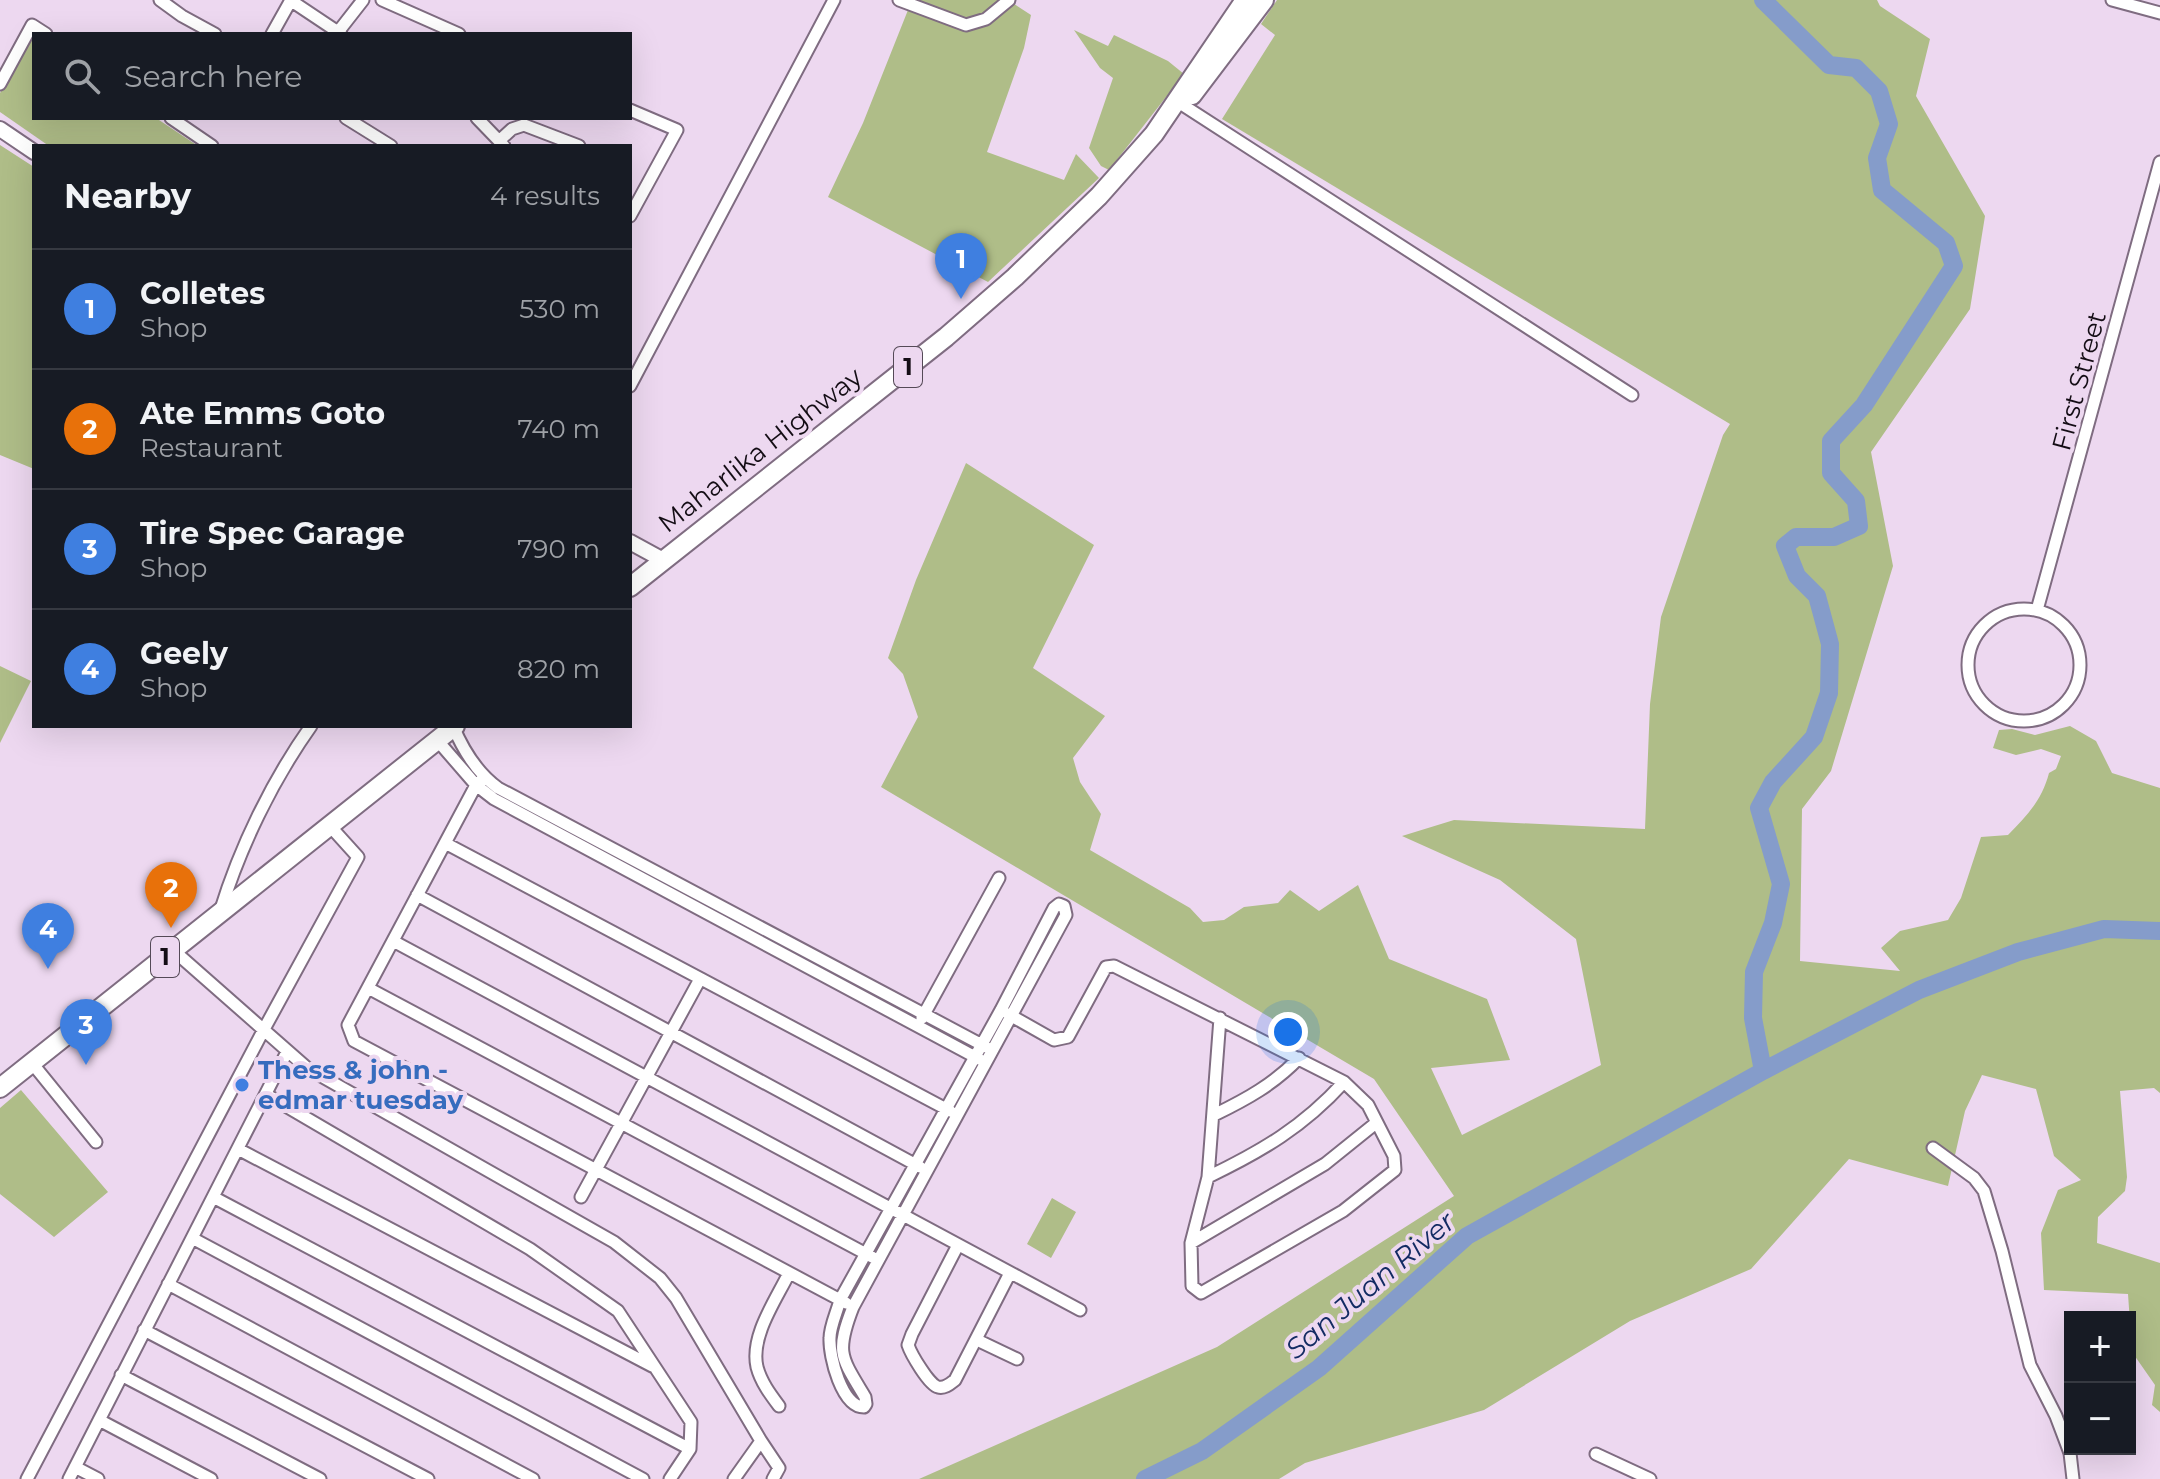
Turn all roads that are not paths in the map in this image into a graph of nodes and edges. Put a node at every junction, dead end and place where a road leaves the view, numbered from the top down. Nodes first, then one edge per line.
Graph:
1 (160, 0) edge
2 (291, 0) edge
3 (363, 0) edge
4 (382, 0) edge
5 (834, 0) edge
6 (899, 0) edge
7 (1009, 0) edge
8 (1245, 0) edge
9 (1264, 0) edge
10 (2112, 0) edge
11 (2160, 13) edge
12 (43, 32) edge
13 (211, 32) edge
14 (273, 32) edge
15 (339, 32) edge
16 (341, 32) edge
17 (454, 32) edge
18 (0, 84) edge
19 (1179, 103) junction
20 (632, 111) edge
21 (174, 120) edge
22 (349, 120) edge
23 (479, 120) edge
24 (0, 129) edge
25 (502, 143) edge
26 (209, 144) edge
27 (388, 144) edge
28 (574, 144) edge
29 (32, 151) edge
30 (2159, 168) edge
31 (632, 212) edge
32 (632, 382) edge
33 (1632, 395) dead end
34 (632, 543) edge
35 (663, 560) junction
36 (632, 585) edge
37 (2037, 610) junction
38 (310, 728) edge
39 (451, 728) edge
40 (454, 728) edge
41 (437, 740) junction
42 (480, 782) junction
43 (330, 826) junction
44 (445, 843) junction
45 (999, 878) dead end
46 (417, 895) junction
47 (219, 914) junction
48 (393, 941) junction
49 (173, 950) junction
50 (700, 979) junction
51 (368, 988) junction
52 (1001, 1010) junction
53 (1012, 1016) junction
54 (1220, 1018) junction
55 (921, 1020) junction
56 (263, 1031) junction
57 (671, 1032) junction
58 (981, 1045) junction
59 (993, 1051) junction
60 (287, 1052) junction
61 (975, 1057) junction
62 (1299, 1058) junction
63 (32, 1063) junction
64 (987, 1064) junction
65 (646, 1077) junction
66 (1344, 1082) junction
67 (0, 1088) edge
68 (267, 1095) junction
69 (946, 1109) junction
70 (1214, 1115) junction
71 (958, 1116) junction
72 (621, 1123) junction
73 (1376, 1123) junction
74 (96, 1142) dead end
75 (1933, 1148) dead end
76 (238, 1149) junction
77 (915, 1165) junction
78 (595, 1170) junction
79 (928, 1171) junction
80 (1208, 1177) junction
81 (213, 1197) junction
82 (581, 1197) dead end
83 (891, 1209) junction
84 (903, 1216) junction
85 (192, 1238) junction
86 (1191, 1243) junction
87 (958, 1245) junction
88 (866, 1254) junction
89 (879, 1261) junction
90 (789, 1273) junction
91 (1010, 1273) junction
92 (168, 1284) junction
93 (840, 1300) junction
94 (853, 1307) junction
95 (1080, 1310) dead end
96 (144, 1330) junction
97 (977, 1340) junction
98 (1017, 1359) dead end
99 (656, 1368) junction
100 (121, 1375) junction
101 (779, 1406) dead end
102 (99, 1420) junction
103 (761, 1441) junction
104 (690, 1449) junction
105 (1596, 1454) dead end
106 (75, 1467) junction
107 (27, 1479) edge
108 (69, 1479) edge
109 (98, 1479) edge
110 (211, 1479) edge
111 (320, 1479) edge
112 (428, 1479) edge
113 (533, 1479) edge
114 (643, 1479) edge
115 (670, 1479) edge
116 (734, 1479) edge
117 (773, 1479) edge
118 (1650, 1479) edge
119 (2073, 1479) edge

1 - 13 street
2 - 14 street
2 - 15 street
3 - 16 street
4 - 17 street
5 - 32 street
6 - 7 street
8 - 19 highway, Maharlika Highway / 1
9 - 19 highway, Maharlika Highway / 1
10 - 11 street
12 - 18 street
19 - 33 street
19 - 35 highway, Maharlika Highway / 1
20 - 31 street
21 - 26 street
22 - 27 street
23 - 25 street
24 - 29 street
25 - 28 street
30 - 37 street, First Street
34 - 35 street
35 - 36 highway, Maharlika Highway / 1
37 - 37 street
38 - 47 street
39 - 41 highway, 1
40 - 42 street
41 - 42 street
41 - 43 highway, 1
42 - 44 street
42 - 55 street
43 - 47 highway, 1
43 - 56 street
44 - 46 street
44 - 50 street
45 - 55 street
46 - 48 street
46 - 57 street
47 - 49 highway, 1
48 - 51 street
48 - 65 street
49 - 56 street
49 - 63 highway, 1
50 - 57 street
50 - 69 street
51 - 72 street
51 - 78 street
52 - 53 street
52 - 53 street
52 - 58 street
53 - 54 street
53 - 59 street
54 - 62 street
54 - 70 street
55 - 58 street
55 - 61 street
56 - 60 street
56 - 107 street
57 - 65 street
57 - 77 street
58 - 59 street
58 - 61 street
59 - 64 street
60 - 68 street
60 - 103 street
61 - 64 street
61 - 69 street
62 - 66 street
62 - 70 street
63 - 67 highway, 1
63 - 74 street
64 - 71 street
65 - 72 street
65 - 83 street
66 - 73 street
66 - 80 street
68 - 76 street
68 - 99 street
69 - 71 street
69 - 77 street
70 - 80 street
71 - 79 street
72 - 78 street
72 - 88 street
73 - 86 street
73 - 86 street
75 - 119 street
76 - 81 street
76 - 99 street
77 - 79 street
77 - 83 street
78 - 82 street
78 - 90 street
79 - 84 street
80 - 86 street
81 - 85 street
81 - 104 street
83 - 84 street
83 - 88 street
84 - 87 street
84 - 89 street
85 - 92 street
85 - 114 street
87 - 91 street
87 - 97 street
88 - 89 street
88 - 93 street
89 - 94 street
90 - 93 street
90 - 101 street
91 - 95 street
91 - 97 street
92 - 96 street
92 - 113 street
93 - 94 street
93 - 94 street
96 - 100 street
96 - 112 street
97 - 98 street
99 - 104 street
100 - 102 street
100 - 111 street
102 - 106 street
102 - 110 street
103 - 116 street
103 - 117 street
104 - 115 street
105 - 118 street
106 - 108 street
106 - 109 street

